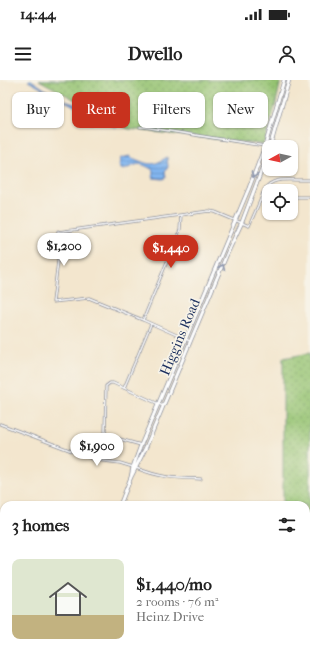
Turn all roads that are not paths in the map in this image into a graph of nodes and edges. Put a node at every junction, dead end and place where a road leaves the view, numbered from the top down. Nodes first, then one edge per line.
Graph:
1 (284, 80) edge
2 (289, 80) edge
3 (150, 128) edge
4 (267, 140) edge
5 (271, 140) edge
6 (262, 146) edge
7 (262, 154) edge
8 (262, 168) edge
9 (310, 180) edge
10 (298, 197) edge
11 (310, 197) edge
12 (260, 201) joint
13 (181, 215) junction
14 (236, 220) junction
15 (242, 222) junction
16 (143, 320) junction
17 (151, 324) junction
18 (186, 339) junction
19 (190, 341) junction
20 (124, 388) junction
21 (158, 404) junction
22 (163, 406) junction
23 (0, 424) edge
24 (105, 433) junction
25 (141, 445) junction
26 (96, 460) junction
27 (134, 467) junction
28 (201, 479) dead end
29 (122, 501) edge

1 - 4 main road, Higgins Road
2 - 5 main road, Higgins Road
3 - 6 street
7 -> 14 main road, Higgins Road
8 - 15 main road, Higgins Road
9 - 12 street
10 - 11 street
12 - 15 street
13 - 14 street
13 - 16 street
13 - 16 street
14 - 15 street
14 - 18 main road, Higgins Road
19 -> 15 main road, Higgins Road
16 - 17 street
17 - 18 street
17 - 20 street
18 - 19 street
18 - 21 main road, Higgins Road
19 - 22 main road, Higgins Road
20 - 21 street
20 - 24 street
21 - 22 street
21 - 25 main road, Higgins Road
22 - 27 main road, Higgins Road
23 - 26 street
24 - 25 street
24 - 26 street
25 - 27 main road, Higgins Road
26 - 27 street
27 - 28 street
27 - 29 main road, Higgins Road

